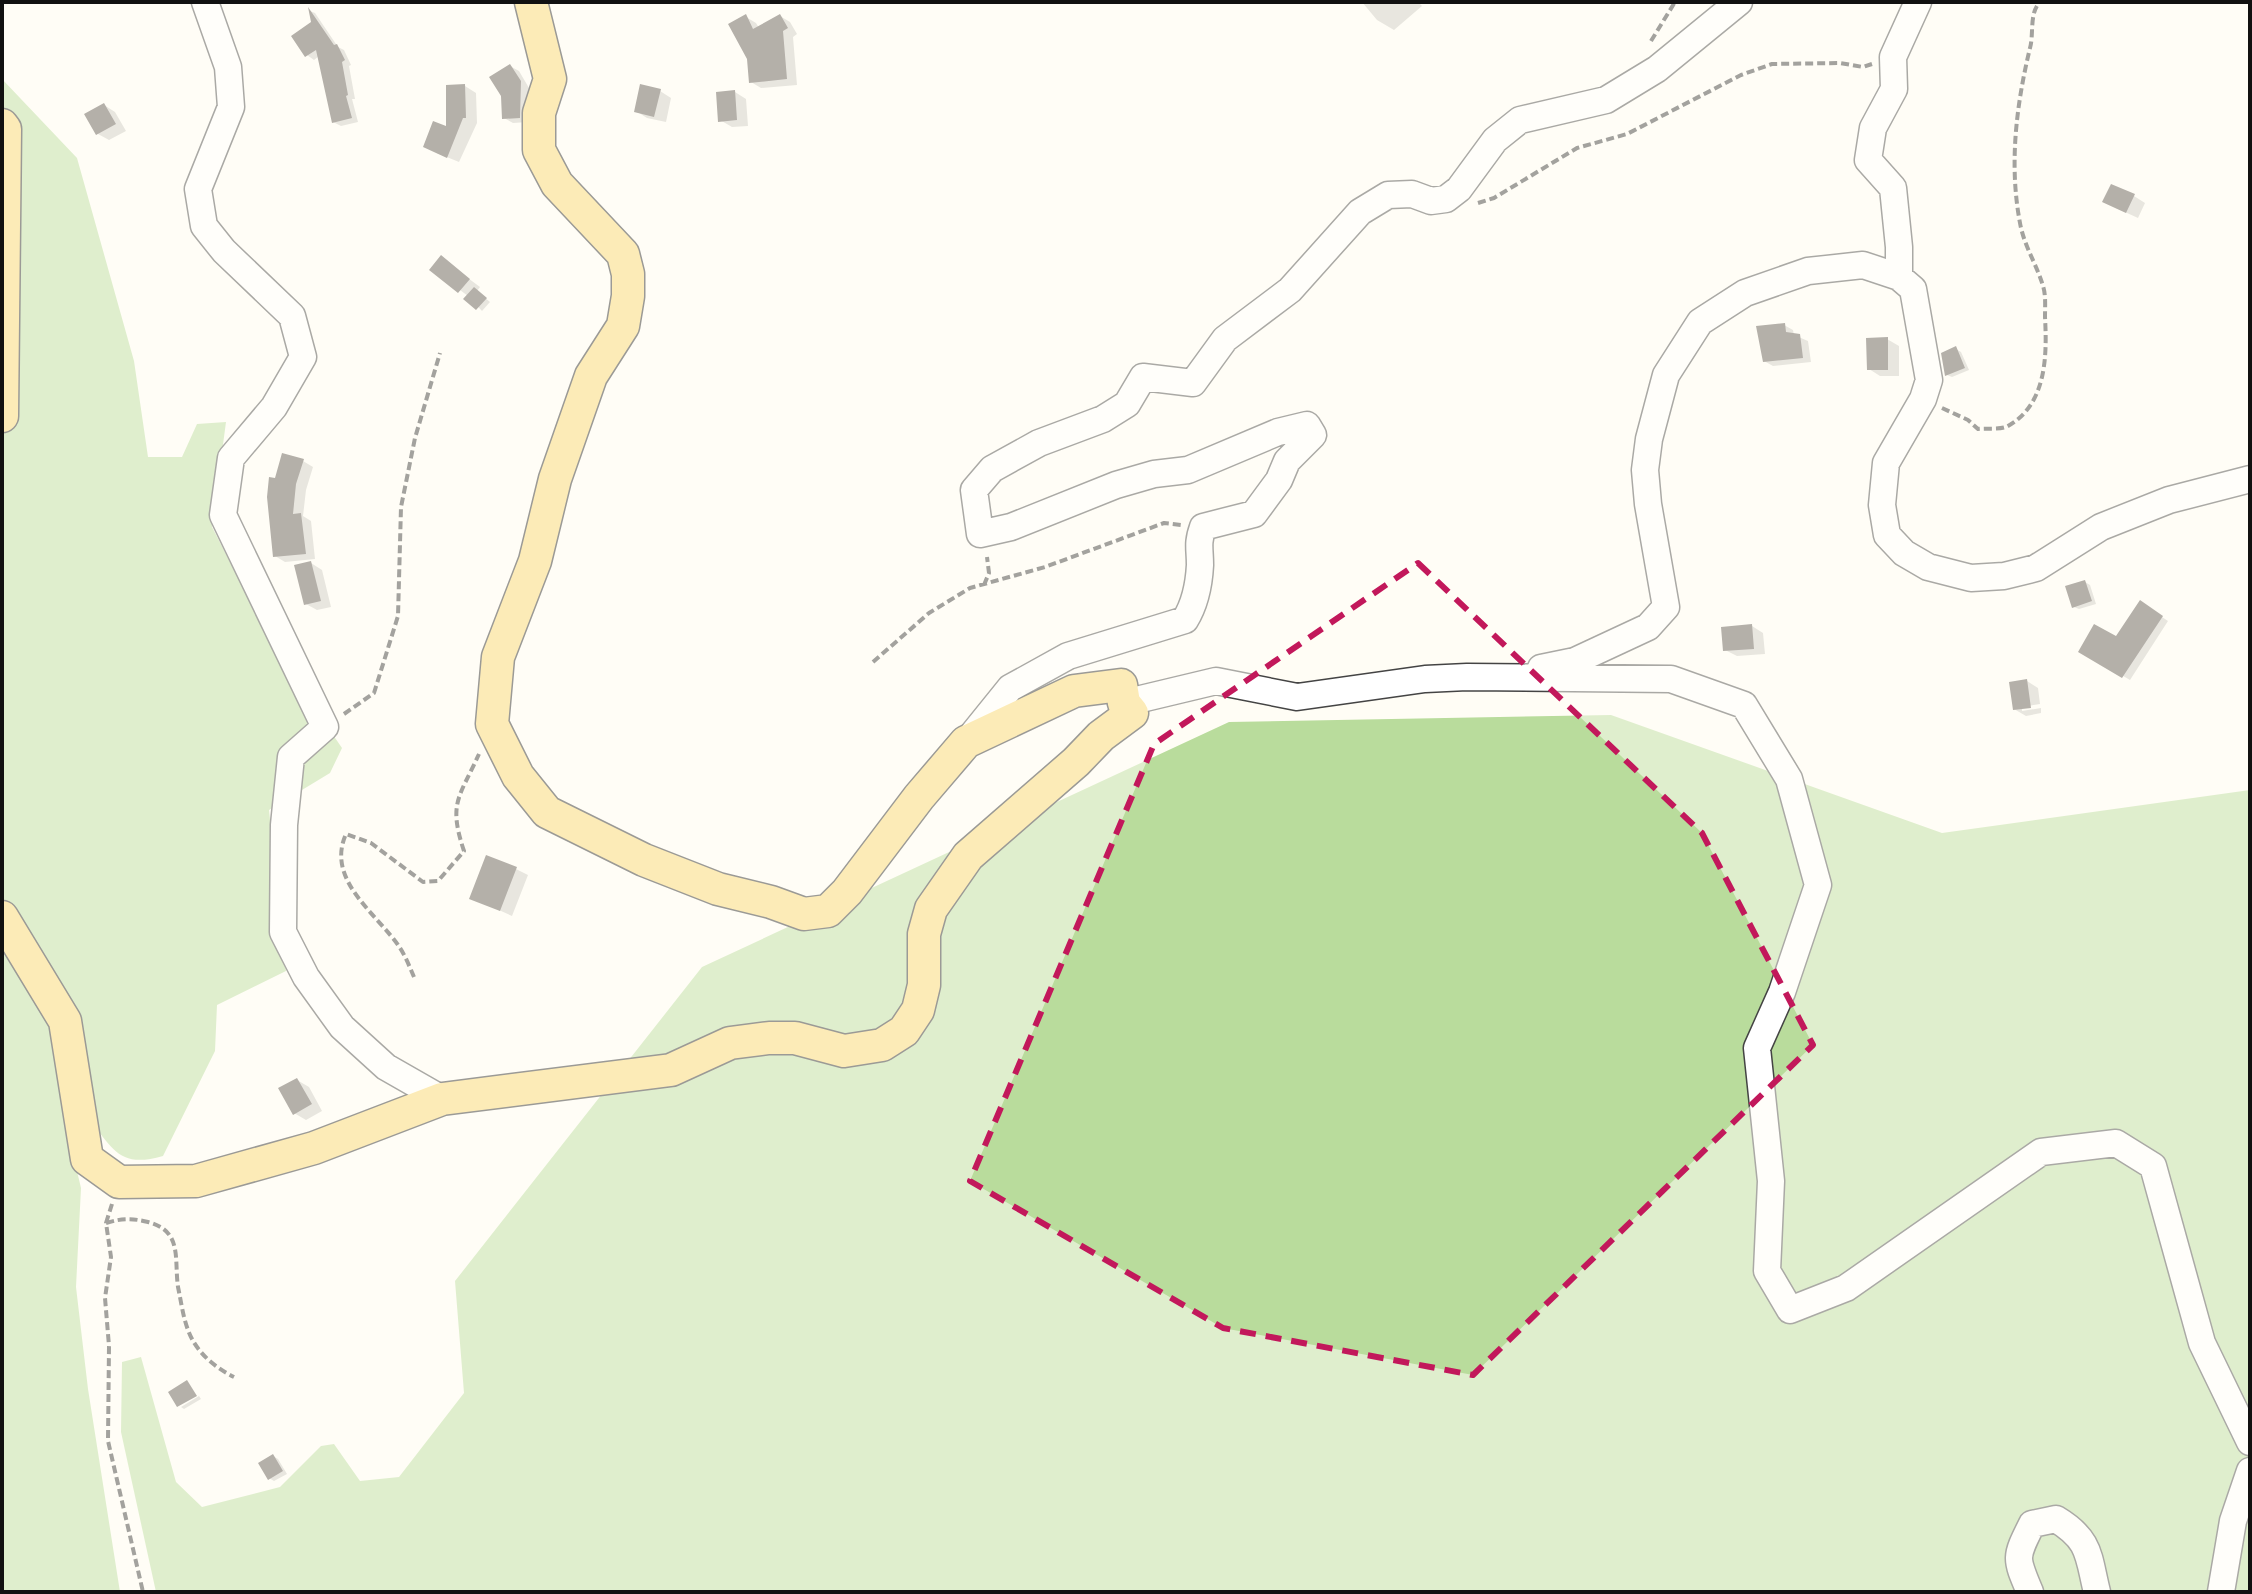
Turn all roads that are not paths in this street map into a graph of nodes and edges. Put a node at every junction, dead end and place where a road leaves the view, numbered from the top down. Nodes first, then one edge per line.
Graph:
1 (205, 2) edge
2 (531, 2) edge
3 (1739, 2) edge
4 (1918, 2) edge
5 (2, 125) edge
6 (1899, 277) junction
7 (2, 416) edge
8 (2250, 479) edge
9 (1487, 678) junction
10 (1124, 703) junction
11 (966, 742) junction
12 (2, 917) edge
13 (442, 1099) junction
14 (2250, 1442) edge
15 (2250, 1471) edge
16 (2030, 1592) edge
17 (2097, 1592) edge
18 (2221, 1592) edge

1 - 13 street
2 - 11 main road
3 - 11 street
4 - 6 street
5 - 7 main road
6 - 8 street
6 - 9 street
9 - 10 street
9 - 14 street
10 - 11 main road
10 - 13 main road
12 - 13 main road
15 - 18 street
16 - 17 street

